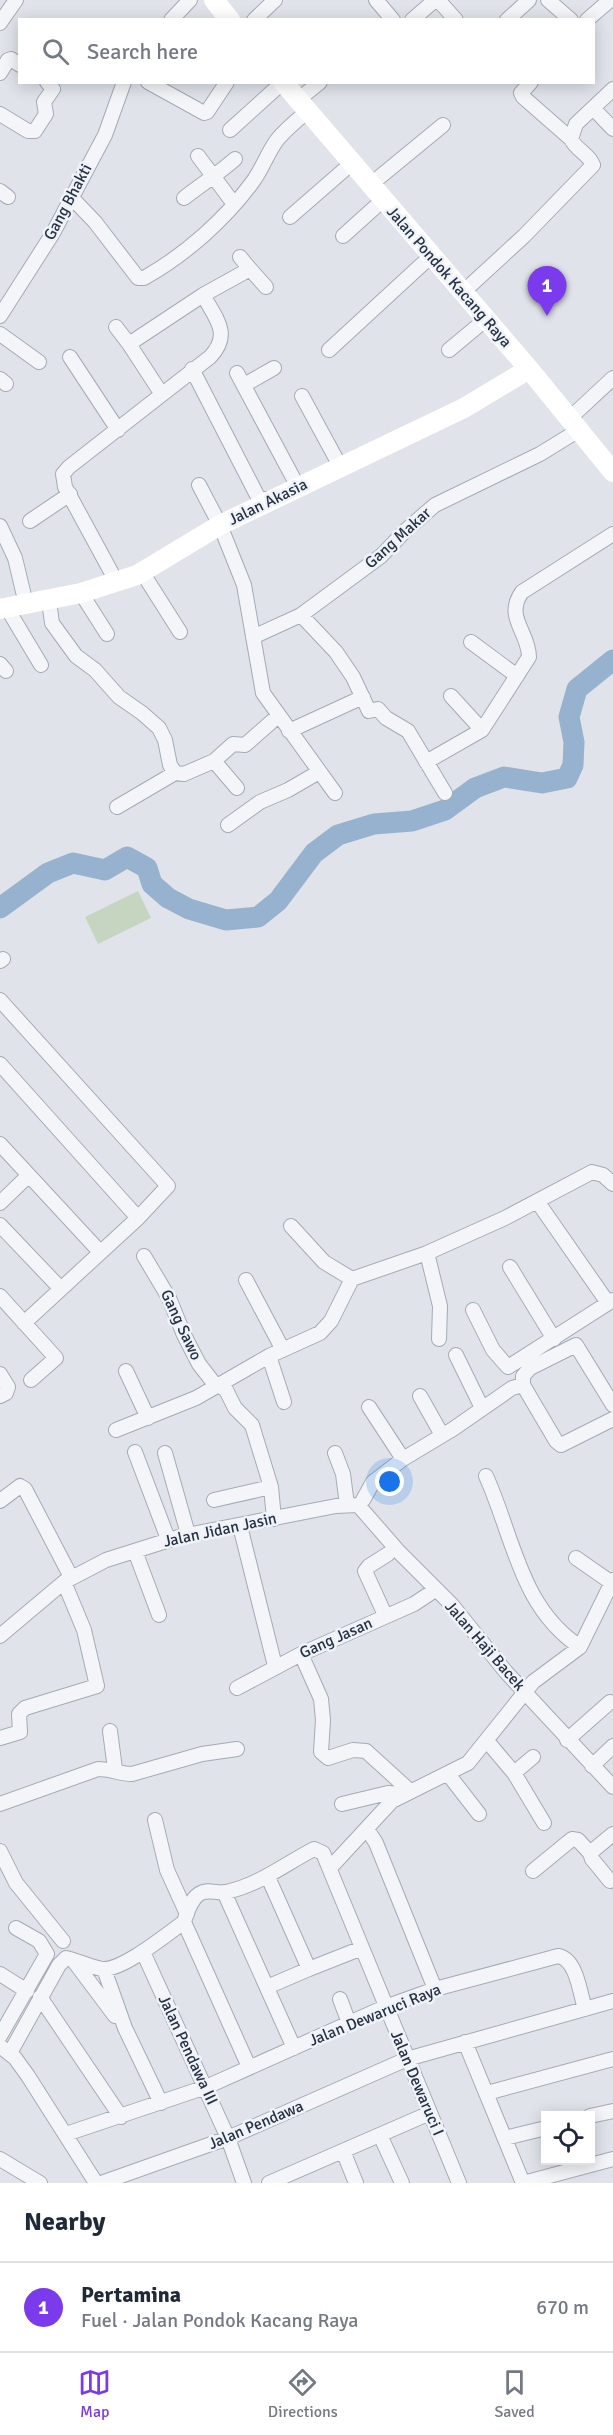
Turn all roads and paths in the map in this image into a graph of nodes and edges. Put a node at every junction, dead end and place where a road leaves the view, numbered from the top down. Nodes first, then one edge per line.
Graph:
1 (16, 0) edge
2 (190, 0) edge
3 (213, 0) edge
4 (276, 0) edge
5 (376, 0) edge
6 (440, 0) edge
7 (529, 0) edge
8 (548, 0) edge
9 (610, 0) edge
10 (173, 18) edge
11 (228, 18) edge
12 (256, 18) edge
13 (391, 18) edge
14 (414, 18) edge
15 (454, 18) edge
16 (509, 18) edge
17 (569, 18) edge
18 (588, 18) edge
19 (0, 23) edge
20 (49, 84) edge
21 (123, 84) edge
22 (226, 84) edge
23 (281, 84) edge
24 (285, 84) edge
25 (319, 84) edge
26 (529, 84) edge
27 (156, 85) edge
28 (613, 89) edge
29 (303, 106) junction
30 (593, 108) junction
31 (0, 114) edge
32 (443, 125) dead end
33 (613, 129) edge
34 (230, 130) dead end
35 (571, 139) junction
36 (198, 156) dead end
37 (235, 159) dead end
38 (352, 163) junction
39 (213, 179) junction
40 (377, 192) junction
41 (72, 198) junction
42 (184, 198) dead end
43 (234, 204) junction
44 (290, 218) dead end
45 (343, 236) dead end
46 (240, 256) dead end
47 (431, 256) junction
48 (250, 269) junction
49 (266, 287) dead end
50 (462, 293) junction
51 (203, 296) junction
52 (0, 316) edge
53 (485, 320) junction
54 (116, 327) dead end
55 (0, 333) edge
56 (129, 344) junction
57 (329, 350) dead end
58 (449, 350) dead end
59 (70, 357) dead end
60 (39, 362) dead end
61 (192, 369) junction
62 (274, 369) dead end
63 (529, 369) junction
64 (613, 378) edge
65 (161, 393) junction
66 (302, 396) dead end
67 (574, 424) junction
68 (118, 430) junction
69 (340, 466) junction
70 (613, 472) edge
71 (199, 485) dead end
72 (298, 488) junction
73 (70, 494) junction
74 (271, 500) junction
75 (30, 521) dead end
76 (220, 525) junction
77 (0, 526) edge
78 (613, 534) edge
79 (142, 572) junction
80 (116, 581) junction
81 (81, 593) junction
82 (49, 601) junction
83 (11, 607) edge
84 (301, 615) junction
85 (180, 632) dead end
86 (107, 634) dead end
87 (253, 637) junction
88 (471, 642) dead end
89 (41, 665) dead end
90 (517, 676) junction
91 (451, 696) dead end
92 (363, 697) junction
93 (278, 716) junction
94 (482, 730) junction
95 (289, 731) junction
96 (214, 760) junction
97 (426, 762) junction
98 (319, 772) junction
99 (175, 773) junction
100 (237, 788) dead end
101 (334, 793) dead end
102 (445, 794) dead end
103 (117, 807) dead end
104 (228, 825) dead end
105 (0, 1000) edge
106 (0, 1064) edge
107 (0, 1143) edge
108 (29, 1175) junction
109 (613, 1184) edge
110 (537, 1201) junction
111 (0, 1203) edge
112 (138, 1218) junction
113 (0, 1225) edge
114 (291, 1226) dead end
115 (100, 1252) junction
116 (428, 1253) junction
117 (144, 1256) dead end
118 (510, 1267) dead end
119 (352, 1279) junction
120 (246, 1280) dead end
121 (60, 1289) junction
122 (0, 1296) edge
123 (610, 1301) edge
124 (473, 1310) dead end
125 (24, 1323) junction
126 (439, 1339) dead end
127 (554, 1339) junction
128 (283, 1350) junction
129 (456, 1355) dead end
130 (269, 1356) junction
131 (126, 1371) dead end
132 (0, 1374) edge
133 (32, 1380) dead end
134 (523, 1385) junction
135 (220, 1386) junction
136 (0, 1396) edge
137 (420, 1396) dead end
138 (284, 1402) dead end
139 (613, 1405) edge
140 (367, 1408) dead end
141 (482, 1408) junction
142 (148, 1418) junction
143 (613, 1419) edge
144 (116, 1430) dead end
145 (442, 1435) junction
146 (135, 1452) dead end
147 (165, 1453) dead end
148 (335, 1453) dead end
149 (403, 1459) junction
150 (486, 1476) dead end
151 (271, 1487) junction
152 (214, 1500) dead end
153 (0, 1501) edge
154 (356, 1503) junction
155 (274, 1519) junction
156 (240, 1526) junction
157 (188, 1534) junction
158 (168, 1539) junction
159 (135, 1551) junction
160 (388, 1554) dead end
161 (576, 1558) dead end
162 (68, 1580) junction
163 (612, 1588) edge
164 (435, 1590) junction
165 (159, 1615) dead end
166 (385, 1615) junction
167 (0, 1636) edge
168 (580, 1647) junction
169 (301, 1654) junction
170 (275, 1666) junction
171 (237, 1688) dead end
172 (524, 1691) junction
173 (610, 1702) dead end
174 (110, 1731) dead end
175 (0, 1738) edge
176 (567, 1740) junction
177 (487, 1741) junction
178 (613, 1746) edge
179 (237, 1749) dead end
180 (533, 1757) dead end
181 (592, 1766) junction
182 (115, 1769) junction
183 (514, 1773) junction
184 (448, 1774) junction
185 (613, 1787) edge
186 (406, 1792) junction
187 (0, 1804) edge
188 (342, 1804) dead end
189 (479, 1814) dead end
190 (156, 1820) dead end
191 (544, 1822) dead end
192 (367, 1829) junction
193 (613, 1834) edge
194 (0, 1851) edge
195 (590, 1853) junction
196 (330, 1868) junction
197 (533, 1871) dead end
198 (268, 1877) junction
199 (610, 1881) dead end
200 (224, 1892) junction
201 (185, 1918) junction
202 (16, 1928) dead end
203 (63, 1941) dead end
204 (362, 1948) junction
205 (143, 1952) junction
206 (73, 1960) junction
207 (104, 1969) junction
208 (309, 1969) junction
209 (0, 1974) edge
210 (267, 1987) junction
211 (435, 1989) junction
212 (27, 1991) junction
213 (40, 1997) junction
214 (339, 2000) dead end
215 (613, 2001) edge
216 (385, 2007) junction
217 (585, 2009) junction
218 (350, 2023) junction
219 (124, 2028) junction
220 (0, 2036) edge
221 (465, 2042) junction
222 (294, 2048) junction
223 (6, 2050) edge
224 (407, 2059) junction
225 (613, 2060) edge
226 (249, 2067) junction
227 (206, 2087) junction
228 (487, 2093) junction
229 (162, 2103) junction
230 (613, 2111) edge
231 (430, 2113) junction
232 (595, 2115) edge
233 (121, 2117) junction
234 (541, 2129) edge
235 (66, 2134) junction
236 (380, 2135) junction
237 (228, 2138) junction
238 (505, 2138) junction
239 (343, 2151) junction
240 (0, 2158) edge
241 (613, 2159) edge
242 (298, 2177) edge
243 (40, 2183) edge
244 (96, 2183) edge
245 (101, 2183) edge
246 (244, 2183) edge
247 (269, 2183) edge
248 (356, 2183) edge
249 (402, 2183) edge
250 (459, 2183) edge
251 (523, 2183) edge

1 - 19 street
2 - 10 street
3 - 11 street
4 - 12 street
5 - 13 street
6 - 14 street
6 - 15 street
7 - 16 street
8 - 17 street
9 - 18 street
20 - 31 street
21 - 41 street, Gang Bhakti
22 - 27 street
23 - 34 street
24 - 29 street, Jalan Pondok Kacang Raya
25 - 29 street
26 - 35 street
28 - 30 street
29 - 38 street, Jalan Pondok Kacang Raya
29 - 43 street
30 - 33 street
30 - 35 street
32 - 40 street
35 - 50 street
36 - 39 street
37 - 39 street
38 - 40 street, Jalan Pondok Kacang Raya
38 - 44 street
39 - 42 street
39 - 43 street
40 - 45 street
40 - 47 street, Jalan Pondok Kacang Raya
41 - 43 street
41 - 52 street, Gang Bhakti
46 - 48 street
47 - 50 street, Jalan Pondok Kacang Raya
47 - 57 street
48 - 49 street
48 - 51 street
50 - 53 street, Jalan Pondok Kacang Raya
51 - 56 street
51 - 61 street
53 - 58 street
53 - 63 street, Jalan Pondok Kacang Raya
54 - 56 street
55 - 60 street
56 - 65 street
59 - 68 street
61 - 65 street
61 - 74 street
62 - 72 street
63 - 67 street, Jalan Pondok Kacang Raya
63 - 69 street, Jalan Akasia
64 - 67 street, Gang Makar
65 - 68 street
66 - 69 street
67 - 70 street, Jalan Pondok Kacang Raya
67 - 84 street, Gang Makar
68 - 73 street
69 - 72 street, Jalan Akasia
71 - 76 street
72 - 74 street, Jalan Akasia
73 - 75 street
73 - 80 street
74 - 76 street, Jalan Akasia
76 - 79 street, Jalan Akasia
76 - 87 street
77 - 83 street
78 - 90 street
79 - 80 street, Jalan Akasia
79 - 85 street
80 - 81 street, Jalan Akasia
81 - 82 street, Jalan Akasia
81 - 86 street
82 - 83 street, Jalan Akasia
82 - 99 street
83 - 89 street
84 - 87 street, Gang Makar
84 - 92 street
87 - 93 street
88 - 90 street
90 - 94 street
91 - 94 street
92 - 95 street
92 - 97 street
93 - 95 street
93 - 96 street
94 - 97 street
95 - 98 street
96 - 99 street
96 - 100 street
97 - 102 street
98 - 101 street
98 - 104 street
99 - 103 street
105 - 112 street
106 - 112 street
107 - 108 street
108 - 111 street
108 - 115 street
109 - 110 street
110 - 116 street
110 - 123 street
112 - 115 street
113 - 121 street
114 - 119 street
115 - 121 street
116 - 119 street
116 - 126 street
117 - 135 street, Gang Sawo
118 - 127 street
119 - 128 street
120 - 128 street
121 - 125 street
122 - 125 street
123 - 127 street
124 - 127 street
125 - 133 street
128 - 130 street
129 - 141 street
130 - 135 street
130 - 138 street
131 - 142 street
132 - 136 street
134 - 139 street
134 - 141 street
134 - 143 street
135 - 142 street
135 - 151 street, Gang Sawo
137 - 145 street
140 - 149 street
141 - 145 street
142 - 144 street
145 - 149 street
146 - 158 street
147 - 157 street
148 - 154 street
149 - 154 street
150 - 168 street
151 - 152 street
151 - 155 street, Gang Sawo
153 - 162 street
154 - 155 street, Jalan Jidan Jasin
154 - 164 street, Jalan Haji Bacek
155 - 156 street, Jalan Jidan Jasin
156 - 157 street, Jalan Jidan Jasin
156 - 170 street
157 - 158 street, Jalan Jidan Jasin
158 - 159 street, Jalan Jidan Jasin
159 - 162 street, Jalan Jidan Jasin
159 - 165 street
160 - 166 street
161 - 163 street
162 - 167 street, Jalan Jidan Jasin
162 - 175 street
163 - 168 street
164 - 166 street, Gang Jasan
164 - 172 street, Jalan Haji Bacek
166 - 169 street, Gang Jasan
168 - 172 street
169 - 170 street, Gang Jasan
169 - 186 street
170 - 171 street, Gang Jasan
172 - 176 street, Jalan Haji Bacek
172 - 177 street
173 - 176 street
174 - 182 street
176 - 181 street, Jalan Haji Bacek
177 - 183 street
177 - 184 street
178 - 181 street
179 - 182 street
180 - 183 street
181 - 185 street, Jalan Haji Bacek
182 - 187 street
183 - 191 street
184 - 186 street
184 - 189 street
186 - 188 street
186 - 192 street
190 - 201 street
192 - 196 street
192 - 211 street
193 - 195 street
194 - 203 street
195 - 197 street
195 - 199 street
196 - 198 street, Jalan Dewaruci I
196 - 204 street, Jalan Dewaruci I
198 - 200 street
198 - 208 street
200 - 201 street
200 - 210 street
201 - 205 street
201 - 226 street
202 - 212 street
204 - 208 street
204 - 216 street, Jalan Dewaruci I
205 - 207 street
205 - 227 street, Jalan Pendawa III
206 - 207 street
206 - 213 street
206 - 219 street
207 - 219 street
208 - 210 street
209 - 212 street
210 - 222 street
211 - 216 street, Jalan Dewaruci Raya
211 - 217 street, Jalan Dewaruci Raya
212 - 220 street
213 - 223 street
213 - 233 street
214 - 218 street
215 - 217 street, Jalan Pendawa
216 - 218 street, Jalan Dewaruci Raya
216 - 224 street, Jalan Dewaruci I
217 - 221 street, Jalan Pendawa
218 - 222 street, Jalan Dewaruci Raya
219 - 229 street
221 - 224 street, Jalan Pendawa
221 - 228 street
222 - 226 street, Jalan Dewaruci Raya
223 - 235 street
224 - 231 street, Jalan Dewaruci I
224 - 237 street, Jalan Pendawa
225 - 228 street
226 - 227 street, Jalan Dewaruci Raya
227 - 229 street, Jalan Dewaruci Raya
227 - 237 street, Jalan Pendawa III
228 - 238 street
229 - 233 street, Jalan Dewaruci Raya
230 - 232 street
231 - 236 street
231 - 250 street, Jalan Dewaruci I
233 - 235 street, Jalan Dewaruci Raya
234 - 238 street
235 - 244 street
236 - 239 street
236 - 249 street
237 - 245 street, Jalan Pendawa
237 - 246 street, Jalan Pendawa III
238 - 251 street
239 - 242 street
239 - 248 street
240 - 243 street
241 - 251 street
242 - 247 street

